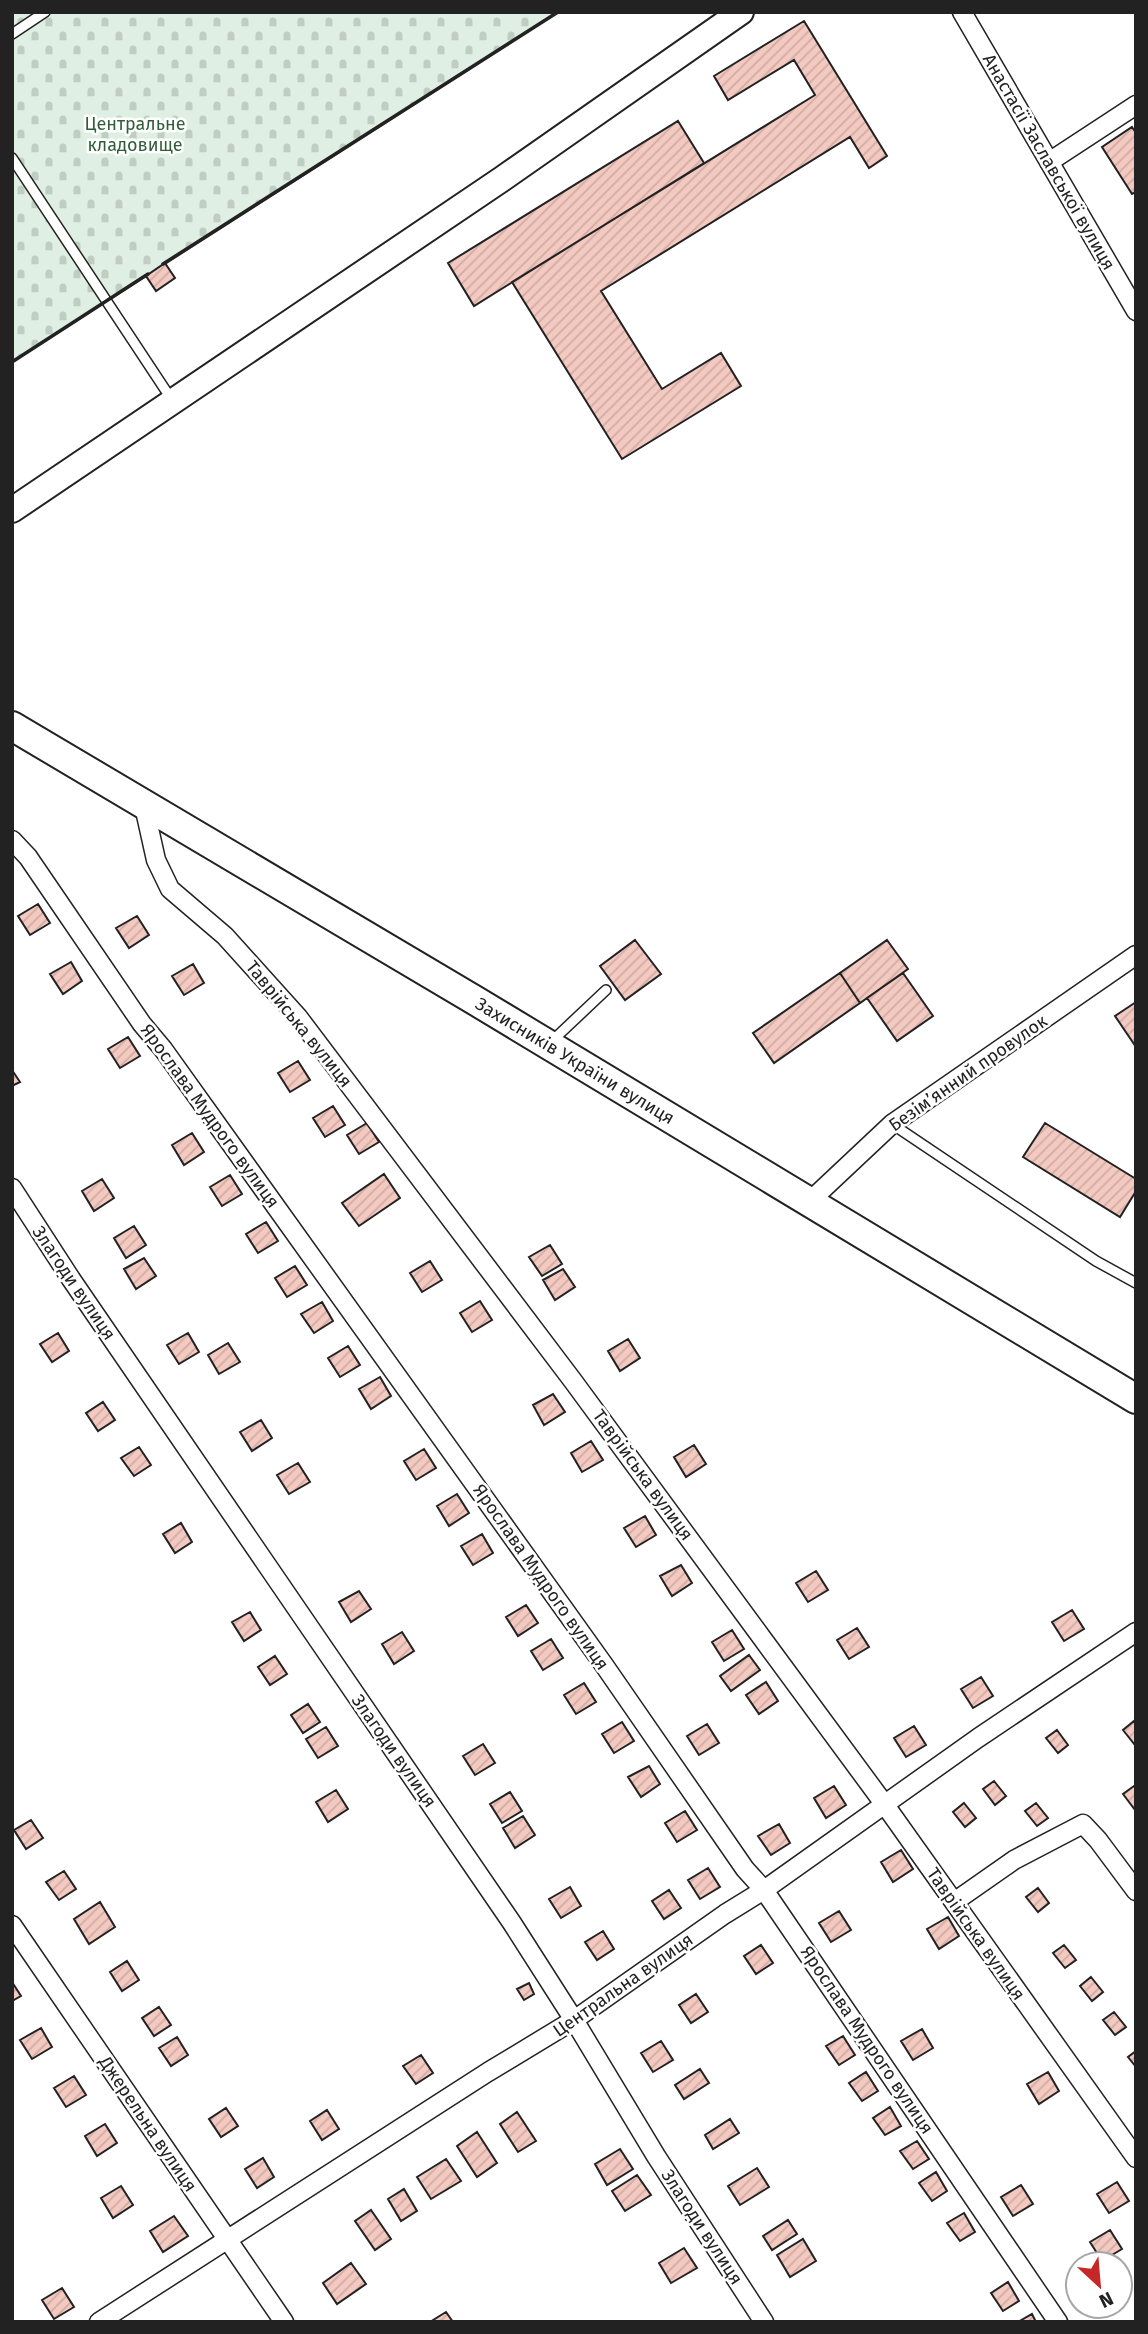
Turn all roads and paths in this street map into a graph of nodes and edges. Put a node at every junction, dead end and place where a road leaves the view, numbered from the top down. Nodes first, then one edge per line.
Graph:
1 (45, 12) edge
2 (741, 12) edge
3 (962, 12) edge
4 (12, 34) edge
5 (1136, 105) edge
6 (12, 158) edge
7 (1049, 162) junction
8 (1136, 311) edge
9 (173, 401) junction
10 (12, 510) edge
11 (12, 726) edge
12 (144, 806) junction
13 (12, 839) edge
14 (1136, 955) edge
15 (606, 990) dead end
16 (548, 1045) junction
17 (892, 1124) junction
18 (12, 1188) edge
19 (809, 1202) junction
20 (1136, 1283) edge
21 (1136, 1399) edge
22 (1136, 1632) edge
23 (885, 1805) junction
24 (764, 1890) junction
25 (1136, 1891) edge
26 (954, 1902) junction
27 (12, 1925) edge
28 (575, 2020) junction
29 (1136, 2158) edge
30 (228, 2240) junction
31 (99, 2322) edge
32 (284, 2322) edge
33 (764, 2322) edge
34 (1058, 2322) edge

1 - 4 lane
2 - 9 main road
3 - 7 street, Анастасії Заславської вулиця
5 - 7 street
6 - 9 lane
7 - 8 street, Анастасії Заславської вулиця
9 - 10 main road
11 - 12 highway, Захисників України вулиця
12 - 16 highway, Захисників України вулиця
12 - 23 street, Таврійська вулиця
13 - 24 street, Ярослава Мудрого вулиця
14 - 17 street, Безімʼянний провулок
15 - 16 lane
16 - 19 highway, Захисників України вулиця
17 - 19 street, Безімʼянний провулок
17 - 20 lane
18 - 28 street, Злагоди вулиця
19 - 21 highway, Захисників України вулиця
22 - 23 street, Центральна вулиця
23 - 24 street, Центральна вулиця
23 - 26 street, Таврійська вулиця
24 - 28 street, Центральна вулиця
24 - 34 street, Ярослава Мудрого вулиця
25 - 26 street
26 - 29 street, Таврійська вулиця
27 - 30 street, Джерельна вулиця
28 - 30 street, Центральна вулиця
28 - 33 street, Злагоди вулиця
30 - 31 street, Центральна вулиця
30 - 32 street, Джерельна вулиця

